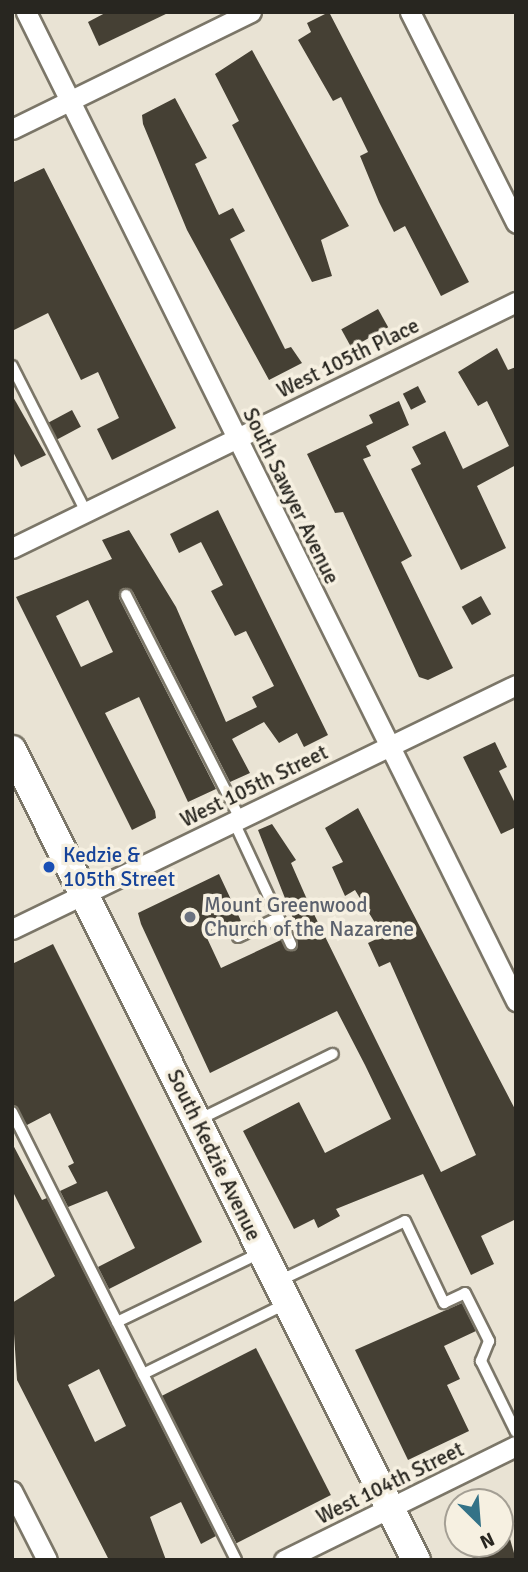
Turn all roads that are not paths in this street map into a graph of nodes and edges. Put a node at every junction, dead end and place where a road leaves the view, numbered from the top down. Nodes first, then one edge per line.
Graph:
1 (26, 12) edge
2 (251, 12) edge
3 (410, 12) edge
4 (70, 101) junction
5 (12, 129) edge
6 (516, 223) edge
7 (516, 302) edge
8 (12, 366) edge
9 (237, 438) junction
10 (86, 512) junction
11 (12, 548) edge
12 (126, 595) dead end
13 (516, 685) edge
14 (389, 746) junction
15 (12, 750) edge
16 (237, 820) junction
17 (84, 894) junction
18 (278, 918) junction
19 (12, 929) edge
20 (238, 937) dead end
21 (290, 944) dead end
22 (516, 1000) edge
23 (333, 1054) dead end
24 (12, 1112) edge
25 (197, 1120) junction
26 (262, 1251) junction
27 (282, 1292) junction
28 (117, 1322) junction
29 (143, 1374) junction
30 (516, 1432) edge
31 (516, 1446) edge
32 (12, 1491) edge
33 (390, 1508) junction
34 (47, 1560) edge
35 (236, 1560) edge
36 (284, 1560) edge
37 (416, 1560) edge

1 - 4 street, South Sawyer Avenue
2 - 4 street
3 - 6 street
4 - 5 street
4 - 9 street, South Sawyer Avenue
7 - 9 street, West 105th Place
8 - 10 lane
9 - 10 street, West 105th Place
9 - 14 street, South Sawyer Avenue
10 - 11 street, West 105th Place
12 - 16 lane
13 - 14 street, West 105th Street
14 - 16 street, West 105th Street
14 - 22 street, South Sawyer Avenue
15 - 17 main road, South Kedzie Avenue
16 - 17 street, West 105th Street
16 - 18 lane
17 - 19 street, West 105th Street
17 - 25 main road, South Kedzie Avenue
18 - 20 lane
18 - 21 lane
23 - 25 lane
24 - 28 lane
25 - 26 main road, South Kedzie Avenue
26 - 27 main road, South Kedzie Avenue
26 - 28 lane
27 - 29 lane
27 - 30 lane
27 - 33 main road, South Kedzie Avenue
28 - 29 lane
29 - 35 lane
31 - 33 street, West 104th Street
32 - 34 street
33 - 36 street, West 104th Street
33 - 37 main road, South Kedzie Avenue

